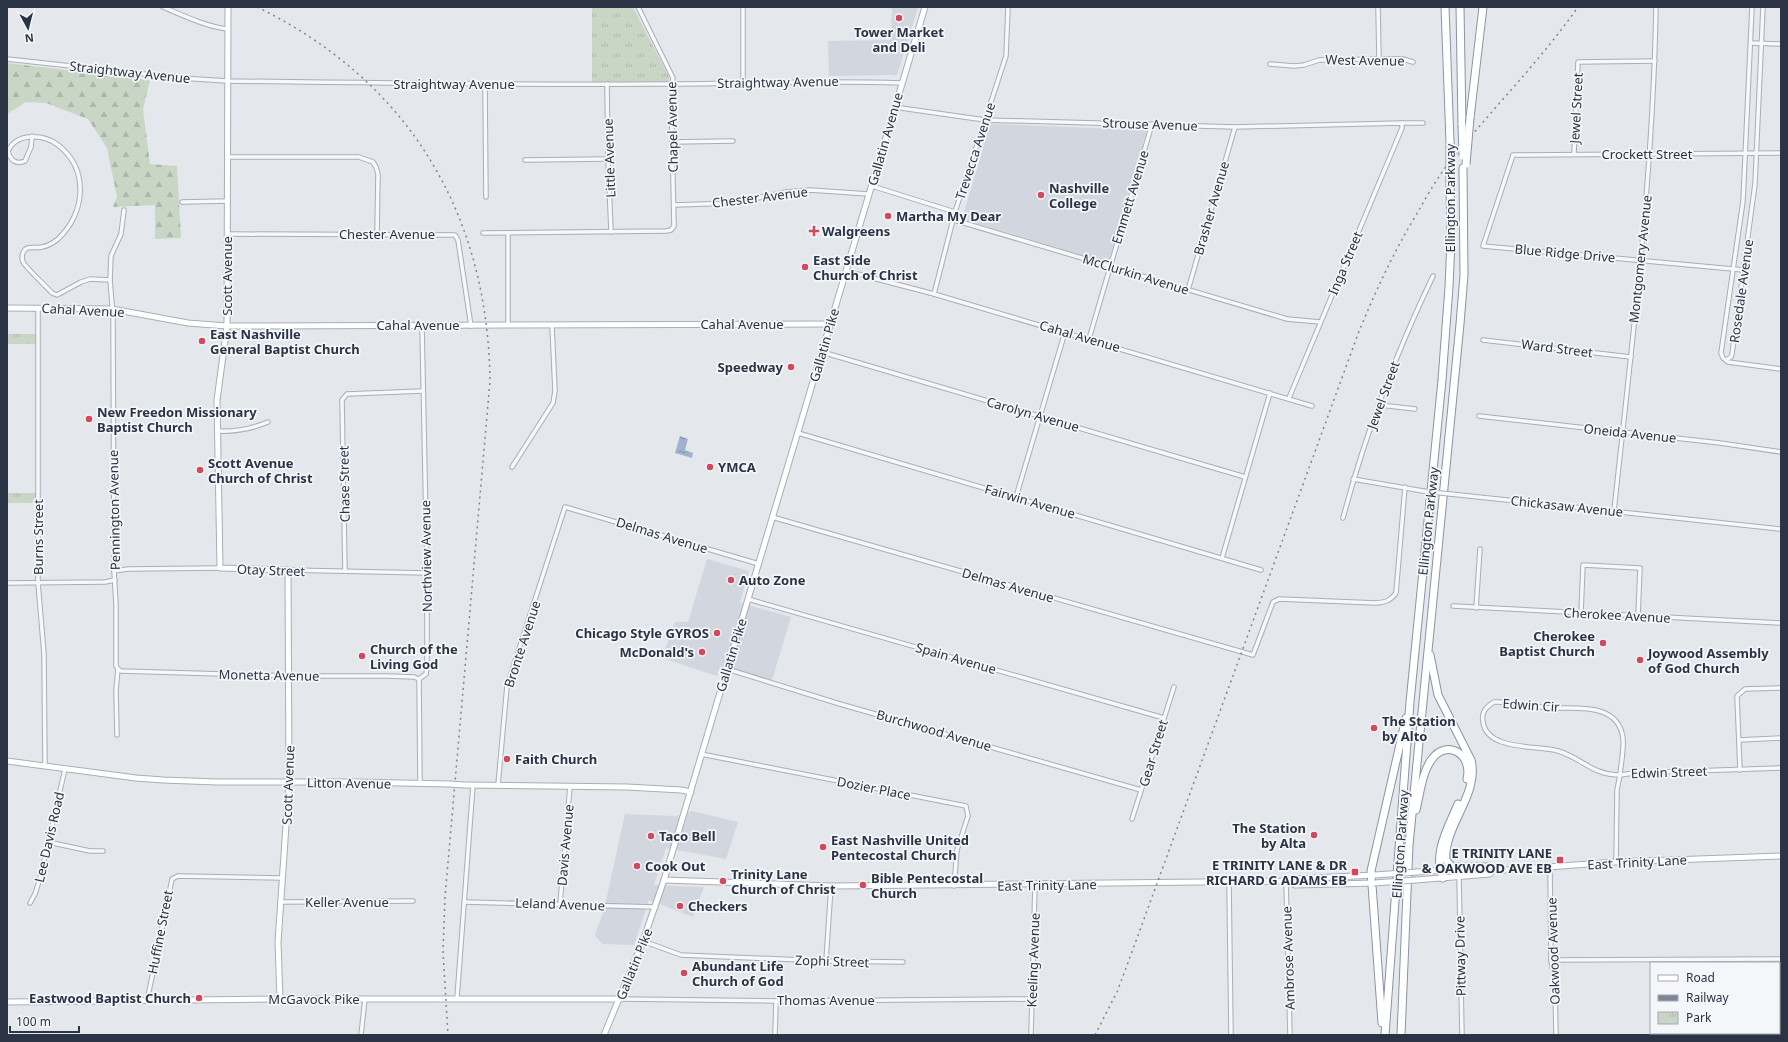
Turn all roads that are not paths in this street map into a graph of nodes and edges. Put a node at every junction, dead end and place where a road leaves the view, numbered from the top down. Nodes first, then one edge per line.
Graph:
1 (163, 7) edge
2 (228, 7) edge
3 (638, 7) edge
4 (743, 7) edge
5 (924, 7) edge
6 (1008, 7) edge
7 (1378, 7) edge
8 (1445, 7) edge
9 (1460, 7) edge
10 (1483, 7) edge
11 (1656, 7) edge
12 (1752, 7) edge
13 (1763, 7) edge
14 (227, 29) junction
15 (1751, 43) junction
16 (1761, 43) junction
17 (1781, 44) edge
18 (7, 58) edge
19 (1379, 59) junction
20 (1655, 61) junction
21 (1413, 62) dead end
22 (1270, 64) dead end
23 (227, 81) junction
24 (902, 83) junction
25 (485, 84) junction
26 (608, 84) junction
27 (672, 84) junction
28 (743, 84) junction
29 (894, 107) junction
30 (986, 120) junction
31 (1402, 122) junction
32 (1423, 123) dead end
33 (1152, 124) junction
34 (1235, 127) junction
35 (32, 136) junction
36 (733, 141) dead end
37 (672, 142) junction
38 (1650, 153) junction
39 (1781, 153) edge
40 (1574, 154) junction
41 (1745, 154) junction
42 (1756, 154) junction
43 (227, 157) junction
44 (608, 159) junction
45 (525, 160) dead end
46 (1464, 166) junction
47 (872, 186) junction
48 (869, 194) junction
49 (486, 197) dead end
50 (228, 201) junction
51 (182, 202) dead end
52 (674, 205) junction
53 (124, 210) dead end
54 (955, 212) junction
55 (954, 220) junction
56 (611, 232) junction
57 (483, 233) dead end
58 (508, 233) junction
59 (228, 234) junction
60 (377, 234) junction
61 (1483, 246) joint
62 (1641, 260) junction
63 (1110, 266) junction
64 (1734, 270) junction
65 (1744, 270) junction
66 (846, 271) junction
67 (1433, 276) dead end
68 (110, 280) junction
69 (1188, 290) junction
70 (934, 294) junction
71 (7, 308) edge
72 (38, 308) junction
73 (112, 309) junction
74 (1320, 322) junction
75 (830, 324) junction
76 (422, 325) junction
77 (508, 325) junction
78 (227, 326) junction
79 (471, 326) junction
80 (552, 326) junction
81 (1065, 332) junction
82 (1089, 339) junction
83 (1483, 340) dead end
84 (822, 352) junction
85 (1631, 357) junction
86 (1726, 360) junction
87 (1781, 369) edge
88 (423, 391) junction
89 (1270, 393) junction
90 (1289, 398) junction
91 (1380, 405) junction
92 (1312, 406) dead end
93 (1415, 409) dead end
94 (1479, 416) dead end
95 (1041, 417) junction
96 (268, 422) dead end
97 (218, 431) junction
98 (1622, 432) junction
99 (798, 433) junction
100 (1781, 452) edge
101 (512, 467) dead end
102 (1245, 477) junction
103 (1353, 479) junction
104 (1405, 487) junction
105 (1016, 497) junction
106 (565, 507) joint
107 (1614, 511) junction
108 (772, 517) junction
109 (1342, 518) dead end
110 (1781, 529) edge
111 (1480, 548) dead end
112 (1222, 558) junction
113 (759, 564) junction
114 (220, 568) junction
115 (288, 570) junction
116 (1261, 570) dead end
117 (114, 571) junction
118 (345, 571) junction
119 (427, 573) junction
120 (115, 580) junction
121 (7, 583) edge
122 (38, 583) junction
123 (748, 599) junction
124 (1454, 606) dead end
125 (1476, 608) junction
126 (1581, 613) junction
127 (1638, 616) junction
128 (1781, 623) edge
129 (1428, 645) junction
130 (118, 669) junction
131 (727, 669) junction
132 (289, 676) junction
133 (419, 679) junction
134 (1174, 687) dead end
135 (1781, 688) edge
136 (1410, 702) junction
137 (1164, 718) junction
138 (116, 735) dead end
139 (1781, 738) edge
140 (1739, 740) junction
141 (701, 754) junction
142 (7, 762) edge
143 (45, 766) junction
144 (1781, 768) edge
145 (65, 769) junction
146 (1740, 770) junction
147 (1620, 775) junction
148 (289, 782) junction
149 (420, 784) junction
150 (473, 785) junction
151 (498, 785) junction
152 (570, 786) junction
153 (1141, 790) junction
154 (691, 792) junction
155 (1132, 819) dead end
156 (48, 842) junction
157 (1409, 845) junction
158 (103, 851) dead end
159 (1781, 856) edge
160 (1446, 860) junction
161 (1616, 862) junction
162 (1550, 867) junction
163 (1490, 869) junction
164 (1442, 870) junction
165 (1373, 875) junction
166 (1459, 877) junction
167 (282, 878) junction
168 (1443, 878) junction
169 (664, 880) junction
170 (1286, 881) junction
171 (1229, 882) junction
172 (1373, 884) junction
173 (1035, 885) junction
174 (830, 886) junction
175 (954, 886) junction
176 (413, 901) dead end
177 (281, 902) junction
178 (465, 902) junction
179 (30, 903) dead end
180 (560, 904) junction
181 (656, 907) junction
182 (643, 941) junction
183 (1781, 959) edge
184 (1551, 960) junction
185 (826, 961) junction
186 (903, 962) dead end
187 (457, 998) junction
188 (620, 998) junction
189 (280, 999) junction
190 (365, 999) junction
191 (1032, 999) junction
192 (147, 1001) junction
193 (776, 1001) junction
194 (7, 1002) edge
195 (361, 1035) edge
196 (604, 1035) edge
197 (775, 1035) edge
198 (1031, 1035) edge
199 (1231, 1035) edge
200 (1290, 1035) edge
201 (1384, 1035) edge
202 (1400, 1035) edge
203 (1462, 1035) edge
204 (1556, 1035) edge

1 - 14 street
2 - 14 street, Scott Avenue
3 - 27 street, Chapel Avenue
4 - 28 street
5 - 24 street, Gallatin Avenue
6 - 30 street, Trevecca Avenue
7 - 19 street
8 - 136 highway, Ellington Parkway, bridge
9 - 46 highway, Ellington Parkway, bridge
10 - 46 highway, bridge
11 - 20 street, Montgomery Avenue
12 - 15 street, Rosedale Avenue
13 - 16 street, Rosedale Avenue
14 - 23 street, Scott Avenue
15 - 16 street
15 - 41 street, Rosedale Avenue
16 - 17 street
16 - 42 street, Rosedale Avenue
18 - 23 street, Straightway Avenue
19 - 21 street, West Avenue
19 - 22 street, West Avenue
20 - 38 street, Montgomery Avenue
20 - 40 street, Jewel Street
23 - 25 street, Straightway Avenue
23 - 43 street, Scott Avenue
24 - 28 street, Straightway Avenue
24 - 29 street, Gallatin Avenue
25 - 26 street, Straightway Avenue
25 - 49 street
26 - 27 street, Straightway Avenue
26 - 44 street, Little Avenue
27 - 28 street, Straightway Avenue
27 - 37 street, Chapel Avenue
29 - 30 street, Strouse Avenue
29 - 47 street, Gallatin Avenue
30 - 33 street, Strouse Avenue
30 - 54 street, Trevecca Avenue
31 - 32 street, Strouse Avenue
31 - 34 street, Strouse Avenue
31 - 74 street, Inga Street
33 - 34 street, Strouse Avenue
33 - 63 street, Emmett Avenue
34 - 69 street, Brasher Avenue
35 - 35 street
35 - 68 street
36 - 37 street
37 - 52 street, Chapel Avenue
38 - 40 street, Crockett Street
38 - 41 street, Crockett Street
38 - 62 street, Montgomery Avenue
39 - 42 street, Crockett Street
40 - 61 street, Crockett Street
41 - 42 street, Crockett Street
41 - 64 street, Rosedale Avenue
42 - 65 street, Rosedale Avenue
43 - 50 street, Scott Avenue
43 - 60 street
44 - 45 street
44 - 56 street, Little Avenue
46 - 129 highway, Ellington Parkway
47 - 48 street, Gallatin Avenue
47 - 54 street
48 - 52 street, Chester Avenue
48 - 66 street, Gallatin Avenue
50 - 51 street
50 - 59 street, Scott Avenue
52 - 56 street, Chapel Avenue
53 - 68 street, Pennington Avenue
54 - 55 street, Trevecca Avenue
55 - 63 street, McClurkin Avenue
55 - 70 street, Trevecca Avenue
56 - 58 street
57 - 58 street
58 - 77 street
59 - 60 street, Chester Avenue
59 - 78 street, Scott Avenue
60 - 79 street, Chester Avenue
61 - 62 street, Blue Ridge Drive
62 - 64 street, Blue Ridge Drive
62 - 85 street, Montgomery Avenue
63 - 69 street, McClurkin Avenue
63 - 82 street, Emmett Avenue
64 - 65 street, Blue Ridge Drive
64 - 86 street, Rosedale Avenue
65 - 86 street, Rosedale Avenue
66 - 70 street, Cahal Avenue
66 - 75 street, Gallatin Pike
67 - 91 street, Jewel Street
68 - 73 street, Pennington Avenue
69 - 74 street, McClurkin Avenue
70 - 81 street, Cahal Avenue
71 - 72 street, Cahal Avenue
72 - 73 street, Cahal Avenue
72 - 122 street, Burns Street
73 - 78 street, Cahal Avenue
73 - 117 street, Pennington Avenue
74 - 90 street, Inga Street
75 - 80 street, Cahal Avenue
75 - 84 street, Gallatin Pike
76 - 78 street, Cahal Avenue
76 - 79 street, Cahal Avenue
76 - 88 street, Northview Avenue
77 - 79 street, Cahal Avenue
77 - 80 street, Cahal Avenue
78 - 97 street, Scott Avenue
80 - 101 street
81 - 82 street, Cahal Avenue
81 - 95 street
82 - 89 street, Cahal Avenue
83 - 85 street, Ward Street
84 - 95 street, Carolyn Avenue
84 - 99 street, Gallatin Pike
85 - 98 street, Montgomery Avenue
86 - 87 street
88 - 118 street, Chase Street
88 - 119 street, Northview Avenue
89 - 90 street, Cahal Avenue
89 - 102 street
90 - 92 street, Cahal Avenue
91 - 93 street
91 - 103 street, Jewel Street
94 - 98 street, Oneida Avenue
95 - 102 street, Carolyn Avenue
95 - 105 street
96 - 97 street
97 - 114 street, Scott Avenue
98 - 100 street, Oneida Avenue
98 - 107 street, Montgomery Avenue
99 - 105 street, Fairwin Avenue
99 - 108 street, Gallatin Pike
102 - 112 street
103 - 104 street, Chickasaw Avenue
103 - 109 street, Jewel Street
104 - 107 street, Chickasaw Avenue, bridge
104 - 108 street, Delmas Avenue
105 - 112 street, Fairwin Avenue
106 - 113 street, Delmas Avenue
106 - 151 street, Bronte Avenue
107 - 110 street, Chickasaw Avenue
108 - 113 street, Gallatin Pike
111 - 125 street
112 - 116 street, Fairwin Avenue
113 - 123 street, Gallatin Pike
114 - 115 street, Otay Street
114 - 117 street, Otay Street
115 - 118 street, Otay Street
115 - 132 street, Scott Avenue
117 - 120 street, Pennington Avenue
118 - 119 street, Otay Street
119 - 133 street, Northview Avenue
120 - 122 street
120 - 130 street, Pennington Avenue
121 - 122 street
122 - 143 street, Burns Street
123 - 131 street, Gallatin Pike
123 - 137 street, Spain Avenue
124 - 125 street, Cherokee Avenue
125 - 126 street, Cherokee Avenue
126 - 127 street, Cherokee Avenue
126 - 127 street
127 - 128 street, Cherokee Avenue
129 - 157 highway, Ellington Parkway
129 - 160 highway
130 - 132 street, Monetta Avenue
130 - 138 street, Pennington Avenue
131 - 141 street, Gallatin Pike
131 - 153 street, Burchwood Avenue
132 - 133 street, Monetta Avenue
132 - 148 street, Scott Avenue
133 - 149 street, Northview Avenue
134 - 137 street, Gear Street
135 - 140 street
136 - 165 highway
136 - 201 highway, Ellington Parkway
137 - 153 street, Gear Street
139 - 140 street
140 - 146 street
141 - 154 street, Gallatin Pike
141 - 175 street, Dozier Place
142 - 143 street, Litton Avenue
143 - 145 street, Litton Avenue
144 - 146 street, Edwin Street
145 - 148 street, Litton Avenue
145 - 156 street, Lee Davis Road
146 - 147 street, Edwin Street
147 - 147 street, Edwin Cir
147 - 161 street, Edwin Street
148 - 149 street, Litton Avenue
148 - 167 street, Scott Avenue
149 - 150 street, Litton Avenue, bridge
150 - 151 street, Litton Avenue
150 - 178 street
151 - 152 street, Litton Avenue
152 - 154 street, Litton Avenue
152 - 180 street, Davis Avenue
153 - 155 street, Gear Street
154 - 169 street, Gallatin Pike
156 - 158 street
156 - 179 street, Lee Davis Road
157 - 164 highway
157 - 202 highway, Ellington Parkway
159 - 161 street, East Trinity Lane
160 - 163 highway
160 - 164 highway
161 - 162 street, East Trinity Lane
162 - 163 street, East Trinity Lane
162 - 184 street, Oakwood Avenue
163 - 164 street, East Trinity Lane
163 - 166 street, East Trinity Lane
164 - 165 street, East Trinity Lane, bridge
164 - 168 highway
165 - 170 street, East Trinity Lane
165 - 172 highway
166 - 168 street, East Trinity Lane
166 - 203 street, Pittway Drive
167 - 177 street, Scott Avenue
167 - 192 street, Huffine Street
168 - 172 street, East Trinity Lane, bridge
169 - 174 street, East Trinity Lane
169 - 181 street, Gallatin Pike
170 - 171 street, East Trinity Lane
170 - 172 street, East Trinity Lane
170 - 200 street, Ambrose Avenue
171 - 173 street, East Trinity Lane
171 - 199 street
172 - 201 highway
173 - 175 street, East Trinity Lane
173 - 191 street, Keeling Avenue
174 - 175 street, East Trinity Lane
174 - 185 street
176 - 177 street, Keller Avenue
177 - 189 street, Scott Avenue
178 - 180 street, Leland Avenue
178 - 187 street
180 - 181 street, Leland Avenue
181 - 182 street, Gallatin Pike
182 - 185 street, Zophi Street
182 - 188 street, Gallatin Pike
183 - 184 street
184 - 204 street, Oakwood Avenue
185 - 186 street, Zophi Street
187 - 188 street, McGavock Pike
187 - 190 street, McGavock Pike
188 - 193 street, Thomas Avenue
188 - 196 street, Gallatin Pike
189 - 190 street, McGavock Pike
189 - 192 street, McGavock Pike
190 - 195 street
191 - 193 street, Thomas Avenue
191 - 198 street, Keeling Avenue
192 - 194 street, McGavock Pike
193 - 197 street

